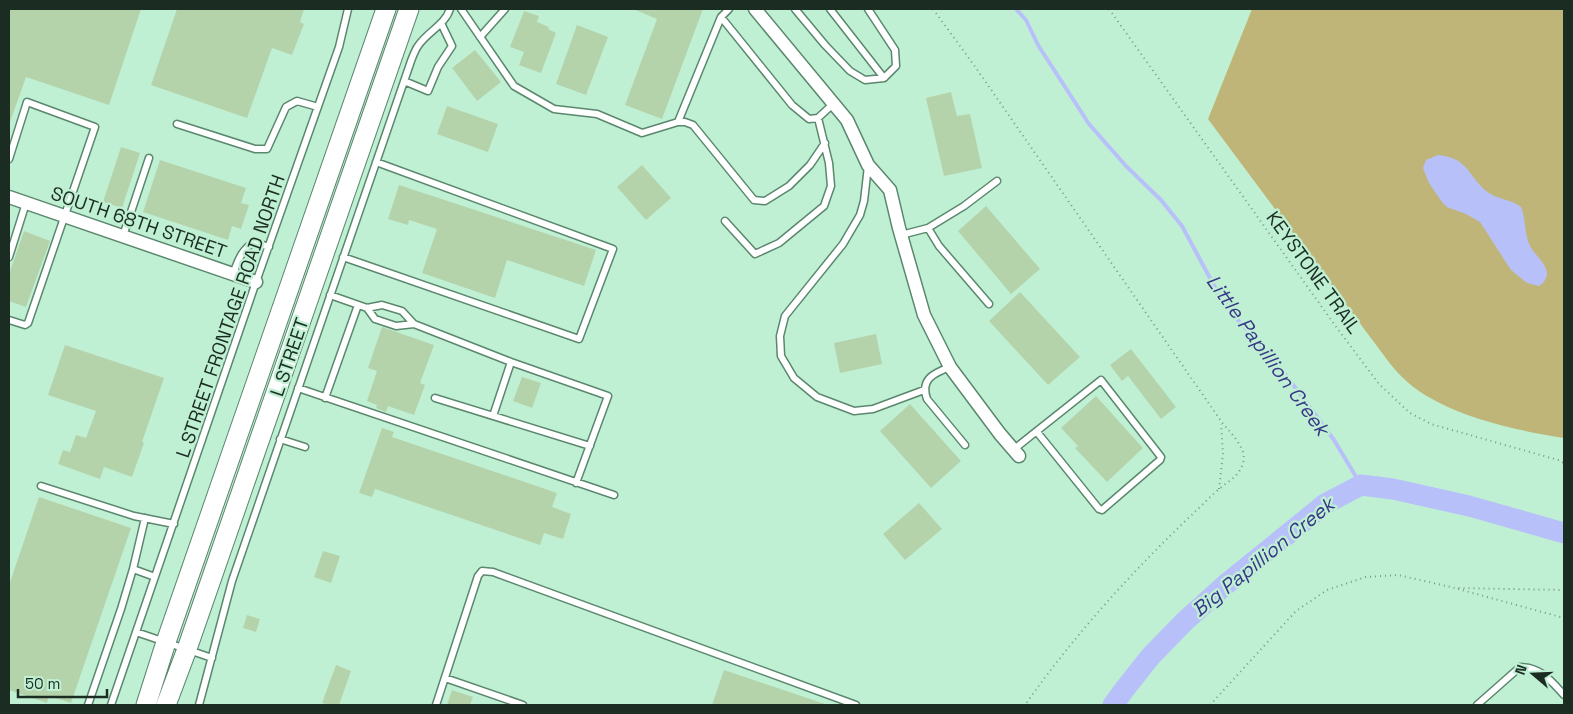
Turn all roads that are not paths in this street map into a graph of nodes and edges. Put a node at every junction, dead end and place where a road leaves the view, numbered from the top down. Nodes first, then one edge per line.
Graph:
1 (348, 9) edge
2 (386, 9) edge
3 (409, 9) edge
4 (450, 9) edge
5 (461, 9) edge
6 (505, 9) edge
7 (728, 9) edge
8 (755, 9) edge
9 (794, 9) edge
10 (830, 9) edge
11 (868, 9) edge
12 (721, 17) junction
13 (441, 23) junction
14 (480, 37) junction
15 (884, 78) junction
16 (404, 82) junction
17 (833, 104) junction
18 (318, 108) junction
19 (818, 118) junction
20 (678, 122) junction
21 (177, 124) dead end
22 (825, 143) junction
23 (9, 158) edge
24 (149, 158) dead end
25 (376, 162) junction
26 (868, 165) junction
27 (997, 181) dead end
28 (9, 197) edge
29 (26, 203) junction
30 (64, 216) junction
31 (725, 221) dead end
32 (928, 228) junction
33 (901, 235) junction
34 (123, 236) junction
35 (270, 246) junction
36 (9, 257) edge
37 (343, 257) junction
38 (233, 274) junction
39 (256, 282) junction
40 (330, 295) junction
41 (989, 304) dead end
42 (358, 305) junction
43 (367, 308) junction
44 (9, 320) edge
45 (414, 324) junction
46 (511, 362) junction
47 (950, 367) junction
48 (298, 388) junction
49 (924, 390) junction
50 (325, 398) junction
51 (434, 398) dead end
52 (493, 416) junction
53 (1037, 432) junction
54 (280, 439) junction
55 (966, 445) dead end
56 (590, 446) junction
57 (305, 447) dead end
58 (1016, 453) joint
59 (576, 482) junction
60 (41, 486) dead end
61 (614, 495) dead end
62 (145, 518) junction
63 (174, 524) junction
64 (132, 568) junction
65 (155, 577) junction
66 (136, 632) junction
67 (166, 642) junction
68 (187, 649) junction
69 (212, 658) junction
70 (445, 678) junction
71 (1564, 695) edge
72 (88, 705) edge
73 (111, 705) edge
74 (135, 705) edge
75 (146, 705) edge
76 (166, 705) edge
77 (178, 705) edge
78 (199, 705) edge
79 (436, 705) edge
80 (524, 705) edge
81 (856, 705) edge
82 (1477, 705) edge

1 - 18 lane, L STREET FRONTAGE ROAD NORTH
2 - 67 main road, L STREET
3 - 68 main road, L STREET
4 - 13 lane
5 - 14 lane
6 - 14 lane
7 - 12 lane
8 - 17 street
9 - 15 lane
10 - 15 lane
11 - 15 lane
12 - 19 lane
12 - 20 lane
13 - 16 lane
13 - 16 lane
14 - 20 lane
16 - 25 lane
17 - 19 lane
17 - 26 street
18 - 21 lane
18 - 35 lane, L STREET FRONTAGE ROAD NORTH
19 - 22 lane
20 - 22 lane
22 - 31 lane
23 - 30 lane
24 - 34 lane
25 - 37 lane
25 - 37 lane
26 - 33 street
26 - 49 lane
27 - 32 lane
28 - 29 street, SOUTH 68TH STREET
29 - 30 street, SOUTH 68TH STREET
29 - 36 lane
30 - 34 street, SOUTH 68TH STREET
30 - 44 lane
32 - 33 lane
32 - 41 lane
33 - 47 street
34 - 38 street, SOUTH 68TH STREET
35 - 38 lane
35 - 39 lane, L STREET FRONTAGE ROAD NORTH
37 - 40 lane
38 - 39 street, SOUTH 68TH STREET
39 - 63 lane, L STREET FRONTAGE ROAD NORTH
40 - 42 lane
40 - 48 lane
42 - 43 lane
42 - 50 lane
43 - 45 lane
43 - 45 lane
45 - 46 lane
46 - 52 lane
46 - 56 lane
47 - 49 lane
47 - 58 street
48 - 50 lane
48 - 54 lane
49 - 55 lane
50 - 59 lane
51 - 52 lane
52 - 56 lane
53 - 53 lane
53 - 58 lane
54 - 57 lane
54 - 69 lane
56 - 59 lane
59 - 61 lane
60 - 62 lane
62 - 63 lane
62 - 64 lane
63 - 65 lane, L STREET FRONTAGE ROAD NORTH
64 - 65 lane
64 - 72 lane
65 - 66 lane, L STREET FRONTAGE ROAD NORTH
66 - 67 lane
66 - 73 lane, L STREET FRONTAGE ROAD NORTH
67 - 68 lane
67 - 74 main road
67 - 75 main road, L STREET
68 - 69 lane
68 - 76 main road, L STREET
68 - 77 main road
69 - 78 lane
70 - 79 lane
70 - 80 lane
70 - 81 lane
71 - 82 lane

